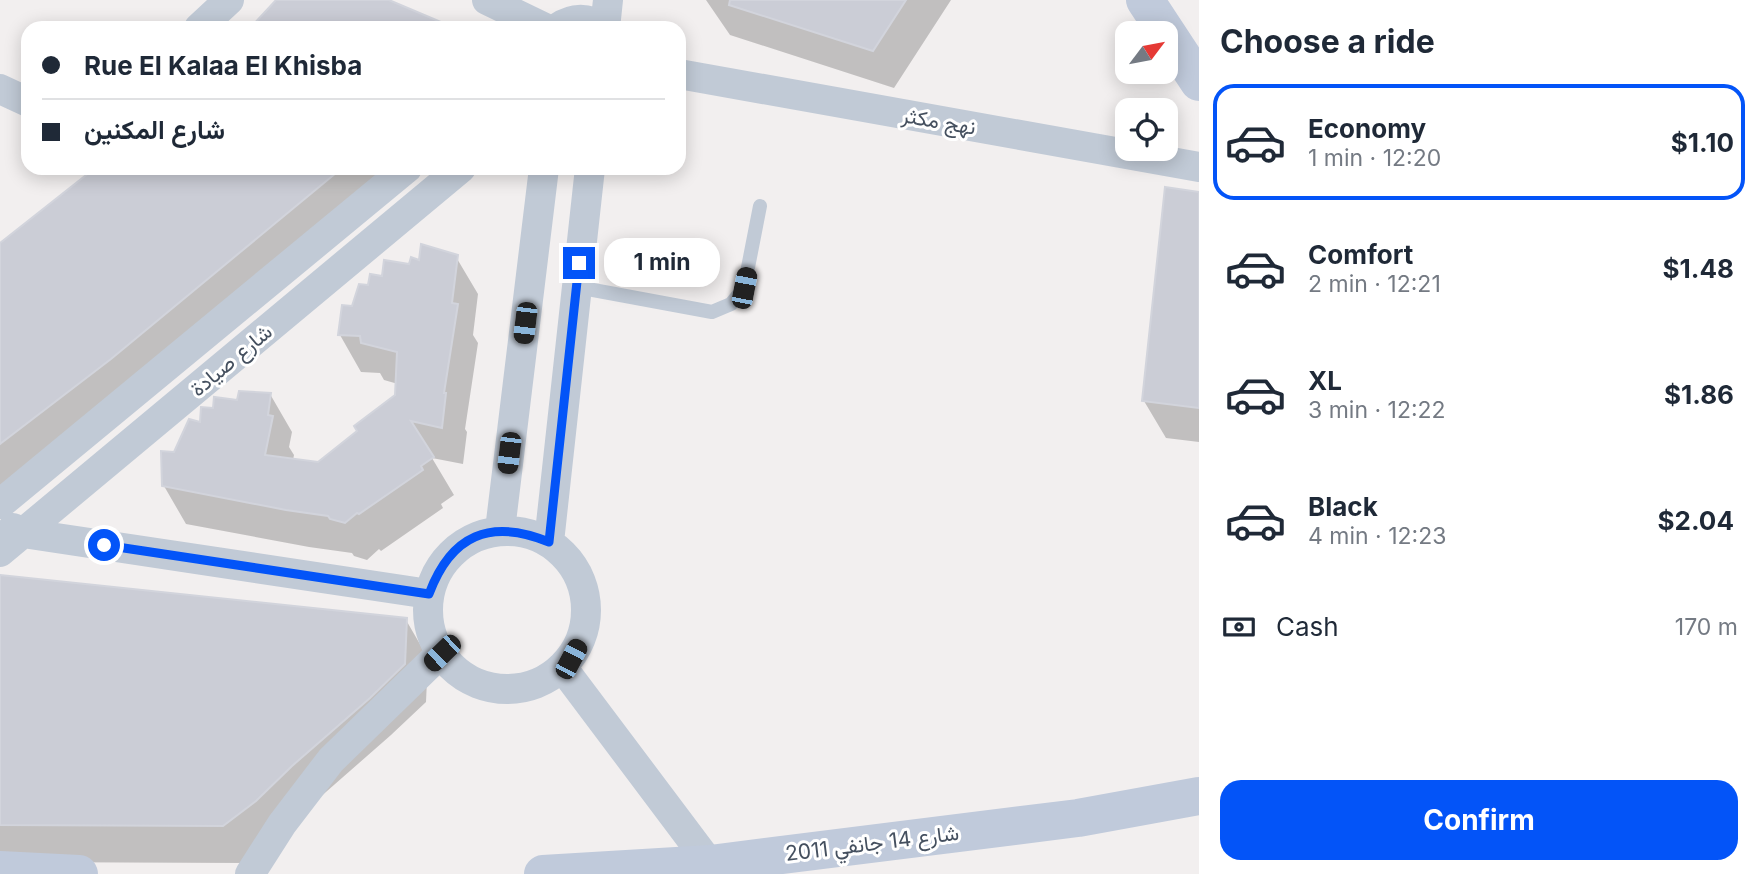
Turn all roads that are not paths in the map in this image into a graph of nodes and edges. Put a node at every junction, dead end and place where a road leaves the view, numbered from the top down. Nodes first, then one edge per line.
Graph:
1 (229, 0) edge
2 (487, 0) edge
3 (608, 0) edge
4 (1145, 0) edge
5 (206, 21) edge
6 (555, 21) edge
7 (589, 21) edge
8 (606, 21) edge
9 (686, 75) edge
10 (1199, 82) edge
11 (0, 89) edge
12 (21, 99) edge
13 (1199, 167) edge
14 (399, 175) edge
15 (452, 175) edge
16 (543, 175) edge
17 (589, 175) edge
18 (760, 206) dead end
19 (577, 287) junction
20 (0, 504) edge
21 (12, 528) edge
22 (500, 530) junction
23 (549, 542) junction
24 (0, 552) edge
25 (429, 594) junction
26 (442, 653) junction
27 (562, 667) junction
28 (1199, 796) edge
29 (710, 869) edge
30 (0, 870) edge
31 (79, 874) edge
32 (250, 874) edge
33 (543, 874) edge

1 - 5 street
2 - 6 street
3 - 8 street
4 - 10 street
6 - 7 street
9 - 13 street, نهج مكثر
11 - 12 street
14 - 20 street, شارع صيادة
15 - 21 street, شارع صيادة
16 - 22 street
17 - 19 street
18 - 19 lane
19 - 23 street
21 - 24 street, شارع صيادة
21 - 25 street
22 - 23 street
22 - 25 street
23 - 27 street
25 - 26 street
26 - 27 street
26 - 32 street
27 - 29 street
28 - 29 street, شارع 14 جانفي 2011
29 - 33 street, شارع 14 جانفي 2011
30 - 31 street

